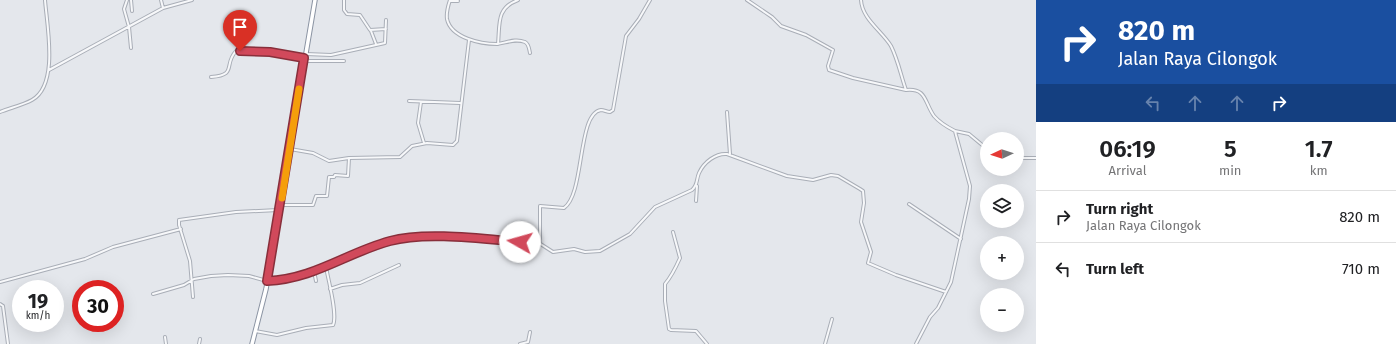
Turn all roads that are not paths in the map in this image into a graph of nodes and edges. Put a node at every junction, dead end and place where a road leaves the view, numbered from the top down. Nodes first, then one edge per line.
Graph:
1 (45, 0) edge
2 (127, 0) edge
3 (131, 0) edge
4 (161, 0) edge
5 (189, 0) edge
6 (192, 0) edge
7 (315, 0) edge
8 (344, 0) edge
9 (450, 0) edge
10 (518, 0) edge
11 (650, 0) edge
12 (747, 0) edge
13 (861, 0) edge
14 (458, 1) dead end
15 (163, 8) junction
16 (132, 11) dead end
17 (386, 20) dead end
18 (129, 27) junction
19 (386, 29) junction
20 (370, 30) junction
21 (469, 40) junction
22 (376, 44) junction
23 (498, 44) junction
24 (131, 48) dead end
25 (530, 53) dead end
26 (304, 58) junction
27 (344, 61) dead end
28 (50, 70) junction
29 (211, 77) dead end
30 (906, 90) junction
31 (409, 101) dead end
32 (421, 102) junction
33 (460, 103) junction
34 (0, 112) edge
35 (727, 112) dead end
36 (955, 131) junction
37 (980, 143) edge
38 (424, 144) junction
39 (290, 149) junction
40 (730, 154) junction
41 (349, 158) junction
42 (1024, 158) edge
43 (1036, 158) edge
44 (697, 185) junction
45 (696, 201) dead end
46 (909, 204) dead end
47 (280, 205) junction
48 (280, 210) junction
49 (181, 229) junction
50 (673, 232) dead end
51 (961, 239) junction
52 (539, 243) junction
53 (399, 265) dead end
54 (325, 267) junction
55 (314, 270) junction
56 (192, 280) junction
57 (267, 281) junction
58 (316, 281) dead end
59 (0, 282) edge
60 (330, 289) junction
61 (946, 292) junction
62 (153, 294) dead end
63 (193, 297) dead end
64 (0, 304) edge
65 (832, 319) dead end
66 (255, 331) junction
67 (530, 332) dead end
68 (165, 337) dead end
69 (200, 338) dead end
70 (8, 344) edge
71 (166, 344) edge
72 (199, 344) edge
73 (252, 344) edge
74 (520, 344) edge
75 (708, 344) edge
76 (825, 344) edge
77 (916, 344) edge

1 - 28 street
2 - 18 street
3 - 16 street
4 - 15 street
5 - 6 street
5 - 15 street
7 - 26 highway
8 - 20 street
9 - 14 street
9 - 21 street
10 - 23 street
11 - 52 street
12 - 30 street
13 - 30 street
15 - 18 street
17 - 19 street
18 - 24 street
18 - 28 street
19 - 20 street
19 - 22 street
20 - 22 street
21 - 23 street
21 - 33 street
22 - 26 street
23 - 25 street
26 - 27 street
26 - 29 street
26 - 39 highway
28 - 34 street
30 - 36 street
31 - 32 street
32 - 33 street
32 - 38 street
33 - 38 street
35 - 40 street
36 - 37 street
36 - 51 street
38 - 41 street
39 - 41 street
39 - 47 highway
40 - 44 street
40 - 61 street
41 - 47 street
42 - 43 street
44 - 45 street
44 - 52 street
46 - 51 street
47 - 48 highway
48 - 49 street
48 - 57 highway
49 - 56 street
49 - 59 street
50 - 75 street
51 - 61 street
52 - 54 street
53 - 60 street
54 - 55 street
54 - 60 street
55 - 57 street
55 - 58 street
56 - 57 street
56 - 62 street
56 - 63 street
57 - 66 highway
60 - 66 street
61 - 77 street
64 - 70 street
65 - 76 street
66 - 73 highway
67 - 74 street
68 - 71 street
69 - 72 street

